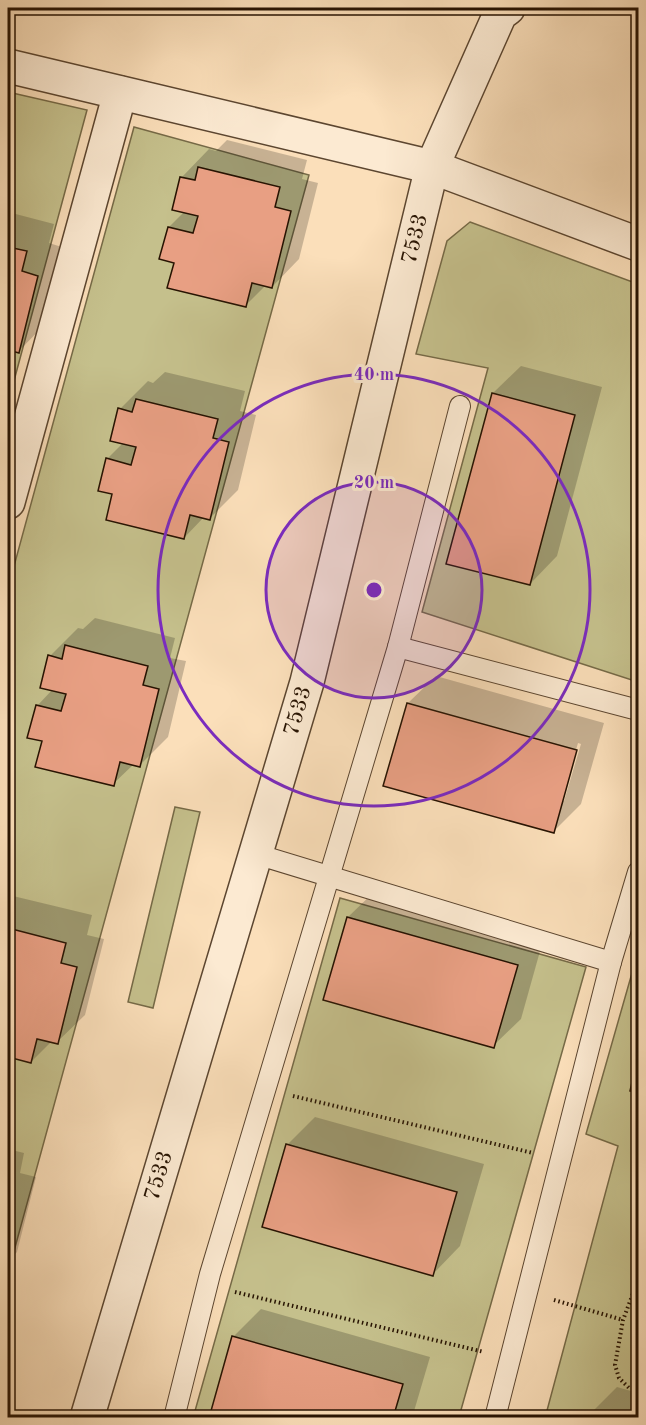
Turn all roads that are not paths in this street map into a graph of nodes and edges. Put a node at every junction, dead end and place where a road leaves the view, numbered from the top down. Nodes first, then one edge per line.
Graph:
1 (508, 8) edge
2 (8, 66) edge
3 (120, 93) junction
4 (432, 167) junction
5 (639, 244) edge
6 (460, 406) dead end
7 (8, 502) edge
8 (398, 647) junction
9 (639, 710) edge
10 (256, 854) junction
11 (639, 872) edge
12 (329, 877) junction
13 (611, 962) junction
14 (87, 1418) edge
15 (174, 1418) edge
16 (495, 1418) edge

1 - 4 street, 7533
2 - 3 street
3 - 4 street
3 - 7 street
4 - 5 street
4 - 10 street, 7533
6 - 8 lane
8 - 9 lane
8 - 12 lane
10 - 12 lane
10 - 14 street, 7533
11 - 13 lane
12 - 13 lane
12 - 15 lane
13 - 16 lane

